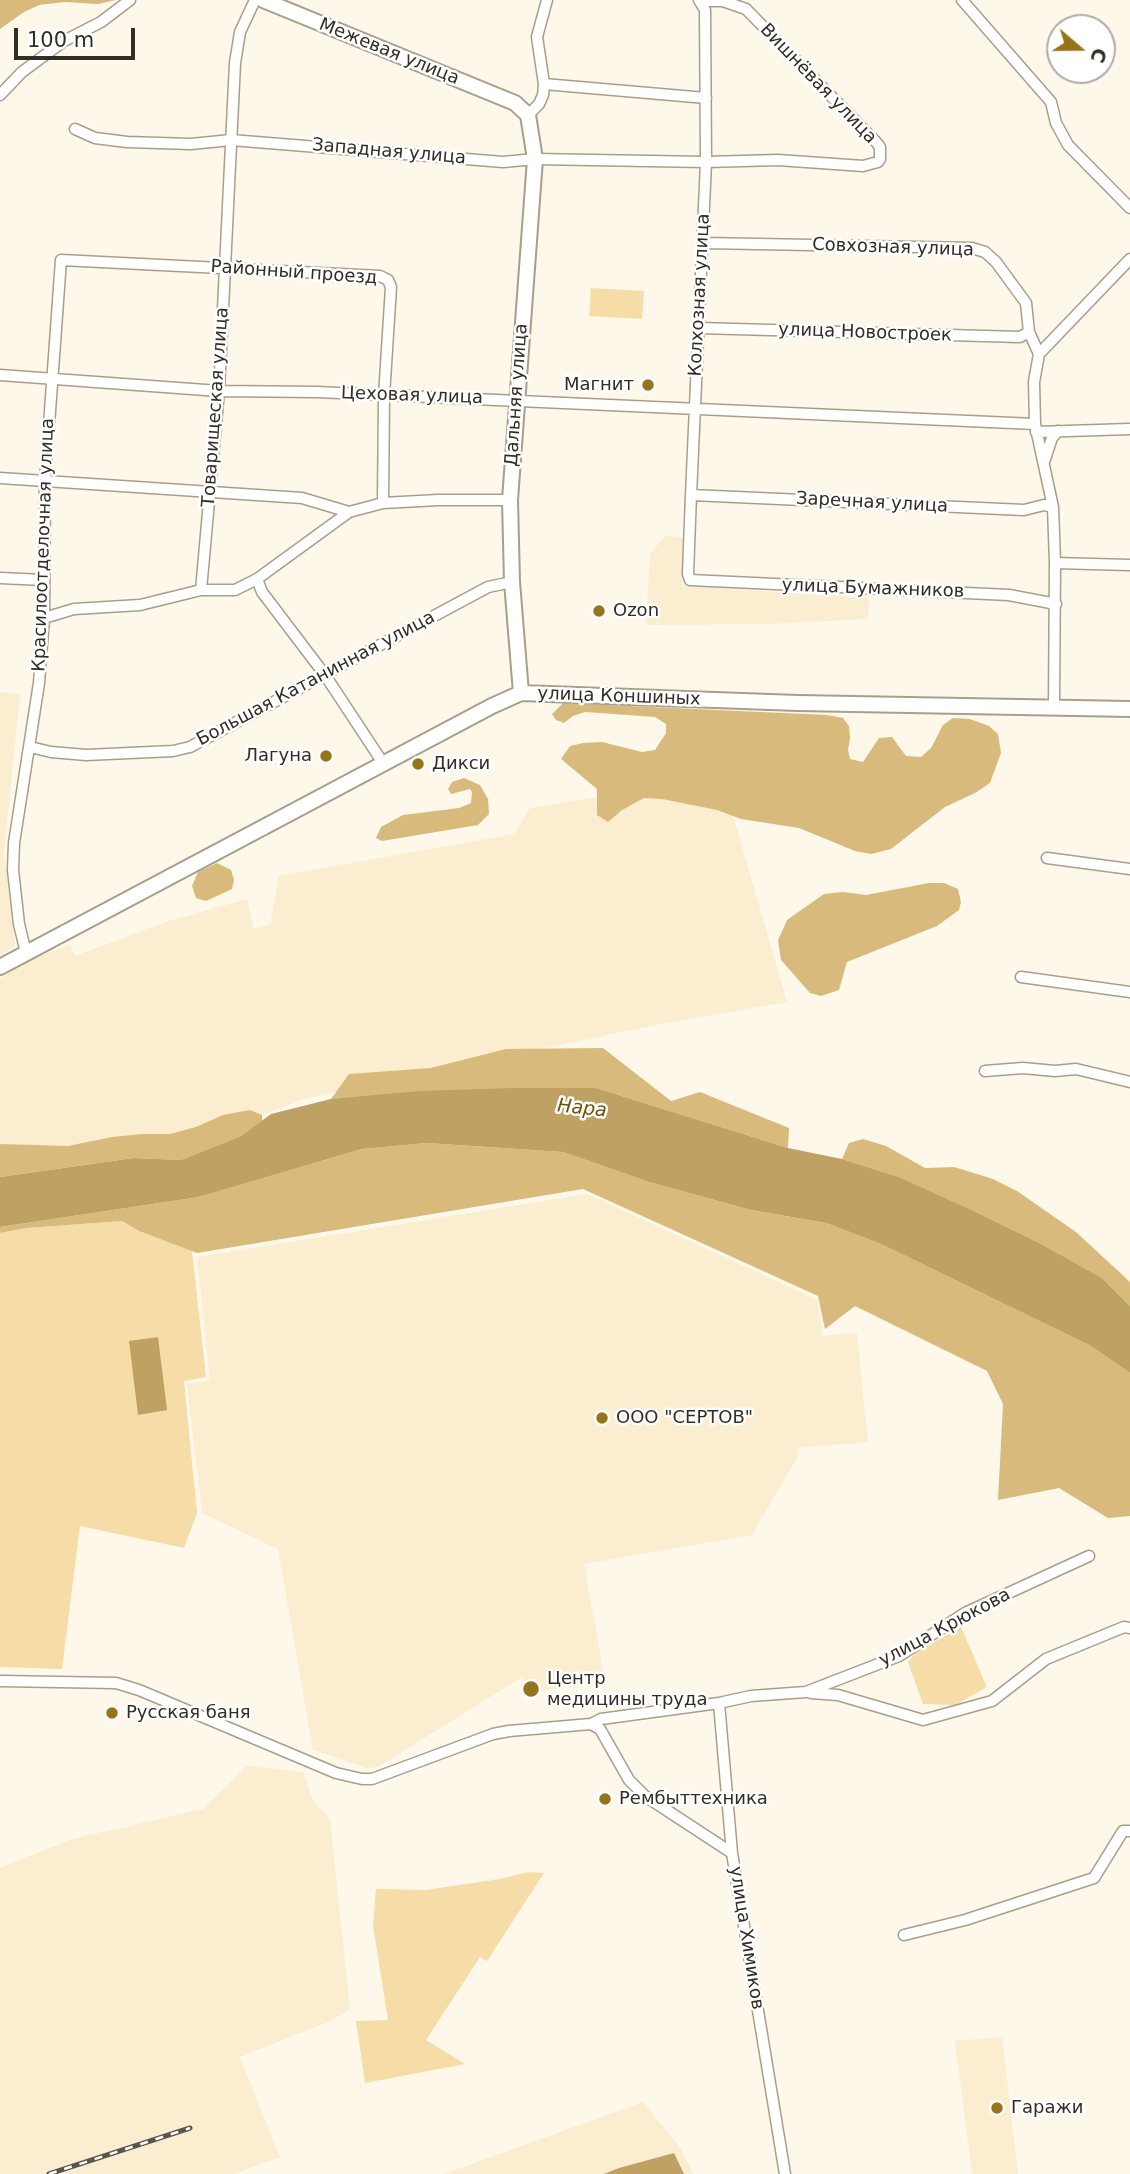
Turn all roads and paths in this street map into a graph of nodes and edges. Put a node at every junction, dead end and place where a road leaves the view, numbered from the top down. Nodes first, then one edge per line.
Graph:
1 (130, 0) edge
2 (255, 0) edge
3 (263, 0) edge
4 (547, 0) edge
5 (962, 0) edge
6 (702, 4) edge
7 (544, 84) junction
8 (0, 94) edge
9 (706, 98) junction
10 (528, 115) junction
11 (75, 129) dead end
12 (231, 140) junction
13 (535, 159) junction
14 (706, 162) junction
15 (1130, 208) edge
16 (704, 243) junction
17 (1130, 259) edge
18 (61, 260) joint
19 (225, 268) junction
20 (699, 328) junction
21 (1029, 332) junction
22 (1039, 354) junction
23 (0, 375) edge
24 (52, 377) junction
25 (219, 391) junction
26 (384, 396) junction
27 (517, 400) junction
28 (694, 410) junction
29 (1036, 428) junction
30 (1130, 429) edge
31 (1058, 431) junction
32 (1043, 463) junction
33 (0, 478) edge
34 (45, 481) junction
35 (211, 491) junction
36 (691, 495) junction
37 (510, 500) junction
38 (383, 503) junction
39 (1053, 508) junction
40 (349, 512) junction
41 (1055, 563) junction
42 (1130, 565) edge
43 (0, 578) edge
44 (257, 579) junction
45 (44, 580) junction
46 (690, 580) joint
47 (512, 582) junction
48 (201, 590) junction
49 (1056, 604) junction
50 (44, 618) junction
51 (325, 675) junction
52 (521, 693) junction
53 (1054, 707) junction
54 (1130, 709) edge
55 (30, 747) junction
56 (383, 763) junction
57 (1047, 858) dead end
58 (1130, 869) edge
59 (26, 953) junction
60 (0, 967) edge
61 (1021, 977) dead end
62 (1130, 992) edge
63 (985, 1071) dead end
64 (1130, 1082) edge
65 (1090, 1556) dead end
66 (1130, 1628) edge
67 (0, 1681) edge
68 (806, 1692) junction
69 (719, 1703) junction
70 (591, 1724) junction
71 (1130, 1831) edge
72 (732, 1853) junction
73 (904, 1935) dead end
74 (785, 2174) edge

1 - 8 street
2 - 12 street, Товарищеская улица
3 - 10 main road, Межевая улица
4 - 7 street
5 - 15 street
6 - 9 street, Колхозная улица
6 - 14 street, Вишнёвая улица
7 - 9 street
7 - 10 street
9 - 14 street, Колхозная улица
10 - 13 main road, Дальняя улица
11 - 12 street, Западная улица
12 - 13 street, Западная улица
12 - 19 street, Товарищеская улица
13 - 14 street, Западная улица
13 - 27 main road, Дальняя улица
14 - 16 street, Колхозная улица
16 - 20 street, Колхозная улица
16 - 21 street, Совхозная улица
17 - 22 street
18 - 19 street, Районный проезд
18 - 24 street, Красилоотделочная улица
19 - 25 street, Товарищеская улица
19 - 26 street, Районный проезд
20 - 21 street, улица Новостроек
20 - 28 street, Колхозная улица
21 - 22 street, Совхозная улица
22 - 29 street
23 - 24 street, Цеховая улица
24 - 25 street, Цеховая улица
24 - 34 street, Красилоотделочная улица
25 - 26 street, Цеховая улица
25 - 35 street, Товарищеская улица
26 - 27 street, Цеховая улица
26 - 38 street, Районный проезд
27 - 28 street, Цеховая улица
27 - 37 main road, Дальняя улица
28 - 29 street, Цеховая улица
28 - 36 street, Колхозная улица
29 - 31 street, Цеховая улица
29 - 32 street
30 - 31 street, Цеховая улица
31 - 32 street
32 - 39 street
33 - 34 street
34 - 35 street
34 - 45 street, Красилоотделочная улица
35 - 40 street
35 - 48 street, Товарищеская улица
36 - 39 street, Заречная улица
36 - 46 street, Колхозная улица
37 - 38 street
37 - 47 main road, Дальняя улица
38 - 40 street
39 - 41 street
40 - 44 street
41 - 42 street
41 - 49 street
43 - 45 street
44 - 48 street
44 - 51 street
45 - 50 street, Красилоотделочная улица
46 - 49 street, улица Бумажников
47 - 51 street, Большая Катанинная улица
47 - 52 main road, Дальняя улица
48 - 50 street
49 - 53 street
50 - 55 street, Красилоотделочная улица
51 - 55 street, Большая Катанинная улица
51 - 56 street
52 - 53 main road, улица Коншиных
52 - 56 main road, улица Коншиных
53 - 54 main road, улица Коншиных
55 - 59 street, Красилоотделочная улица
56 - 59 main road, улица Коншиных
57 - 58 street
59 - 60 main road, улица Коншиных
61 - 62 street
63 - 64 street
65 - 68 street, улица Крюкова
66 - 68 street
67 - 70 street, улица Крюкова
68 - 69 street, улица Крюкова
69 - 70 street, улица Крюкова
69 - 72 street
70 - 72 street, улица Химиков
71 - 73 street
72 - 74 street, улица Химиков

